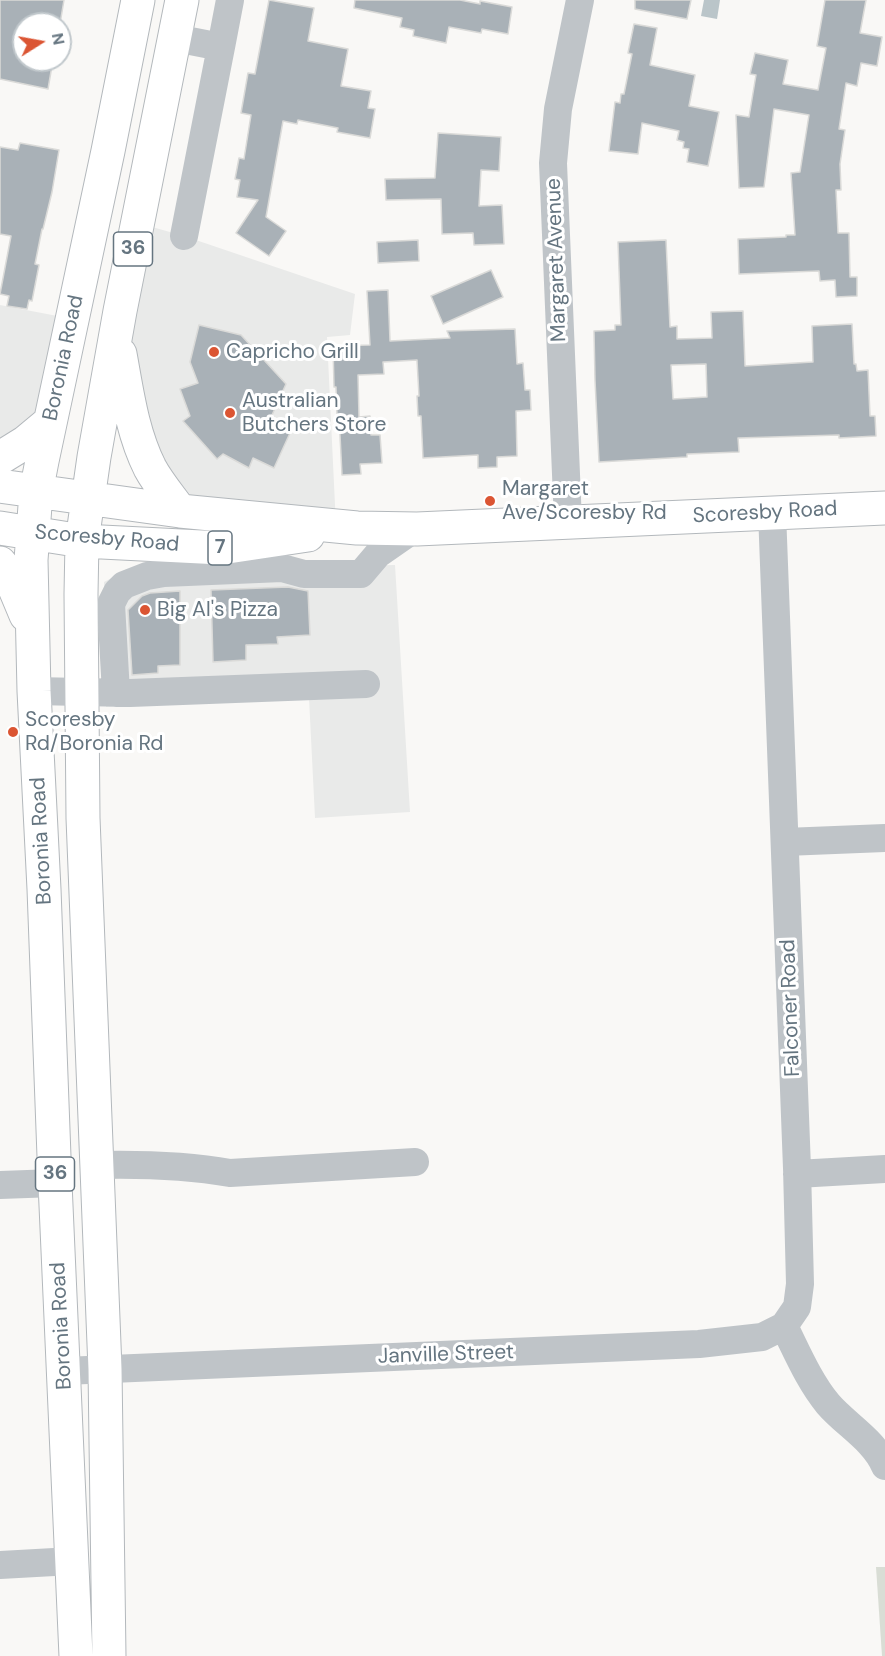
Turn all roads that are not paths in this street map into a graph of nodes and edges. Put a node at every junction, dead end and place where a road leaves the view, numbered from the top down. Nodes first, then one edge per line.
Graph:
1 (138, 0) edge
2 (182, 0) edge
3 (230, 0) edge
4 (580, 0) edge
5 (175, 38) junction
6 (221, 46) junction
7 (184, 236) dead end
8 (116, 334) junction
9 (50, 422) junction
10 (0, 458) edge
11 (0, 486) edge
12 (36, 492) junction
13 (88, 499) junction
14 (885, 508) edge
15 (180, 511) junction
16 (772, 512) junction
17 (568, 522) junction
18 (0, 528) edge
19 (357, 528) junction
20 (414, 529) junction
21 (33, 533) junction
22 (82, 541) junction
23 (0, 563) edge
24 (33, 631) junction
25 (366, 684) dead end
26 (34, 691) junction
27 (81, 692) junction
28 (116, 693) junction
29 (885, 838) edge
30 (785, 842) junction
31 (415, 1162) dead end
32 (97, 1165) junction
33 (885, 1169) edge
34 (797, 1174) junction
35 (55, 1183) junction
36 (0, 1185) edge
37 (784, 1326) junction
38 (105, 1370) junction
39 (64, 1371) junction
40 (885, 1466) edge
41 (72, 1562) junction
42 (0, 1565) edge
43 (76, 1656) edge
44 (109, 1656) edge

1 - 9 main road, Boronia Road / 36
2 - 5 main road, Boronia Road / 36
3 - 6 street
4 - 17 street, Margaret Avenue
5 - 6 street
5 - 8 main road, Boronia Road / 36
6 - 7 street
8 - 13 main road, Boronia Road / 36
8 - 15 main road
9 - 10 main road
9 - 12 main road, Boronia Road / 36
11 - 12 main road, Scoresby Road / 7
12 - 13 main road, Scoresby Road / 7
12 - 21 main road, Boronia Road / 36
13 - 15 main road, Scoresby Road / 7
13 - 22 main road, Boronia Road / 36
14 - 16 main road, Scoresby Road / 7
15 - 19 main road, Scoresby Road / 7
16 - 17 main road, Scoresby Road / 7
16 - 30 street, Falconer Road
17 - 20 main road, Scoresby Road / 7
18 - 21 main road, Scoresby Road / 7
19 - 20 main road, Scoresby Road / 7
19 - 22 main road, Scoresby Road / 7
20 - 28 street
21 - 22 main road, Scoresby Road / 7
21 - 24 main road, Boronia Road / 36
22 - 27 main road, Boronia Road / 36
23 - 24 main road
24 - 26 main road, Boronia Road / 36
25 - 28 street
26 - 27 street
26 - 35 main road, Boronia Road / 36
27 - 28 street
27 - 32 main road, Boronia Road / 36
29 - 30 street
30 - 34 street, Falconer Road
31 - 32 street
32 - 38 main road, Boronia Road / 36
33 - 34 street
34 - 37 street, Falconer Road
35 - 36 street
35 - 39 main road, Boronia Road / 36
37 - 38 street, Janville Street
37 - 40 street
38 - 39 street, Janville Street
38 - 44 main road, Boronia Road / 36
39 - 41 main road, Boronia Road / 36
41 - 42 street
41 - 43 main road, Boronia Road / 36

